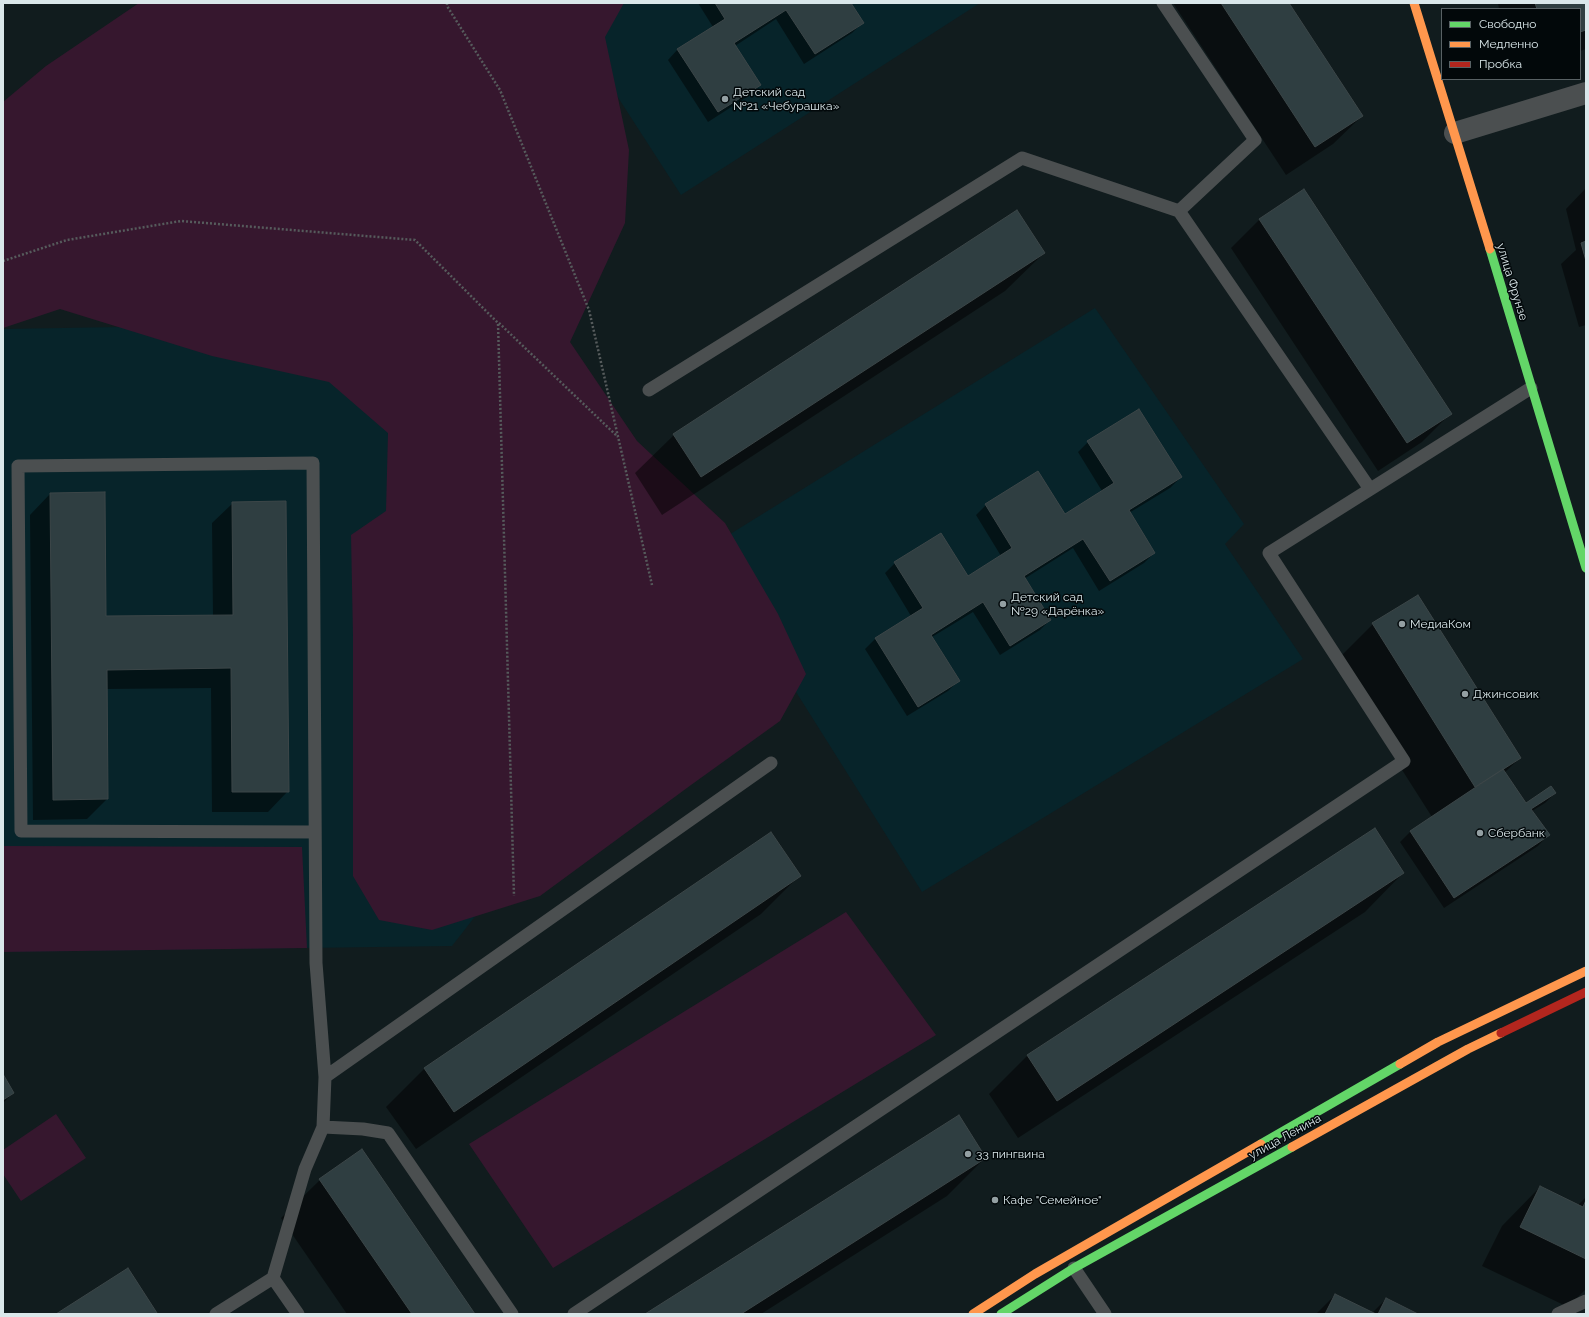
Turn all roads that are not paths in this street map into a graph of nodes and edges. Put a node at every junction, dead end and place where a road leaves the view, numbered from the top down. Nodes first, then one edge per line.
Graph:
1 (1163, 3) edge
2 (1414, 3) edge
3 (1586, 93) edge
4 (1455, 133) junction
5 (1179, 210) junction
6 (1531, 388) junction
7 (649, 390) dead end
8 (1370, 489) junction
9 (1586, 568) edge
10 (771, 763) dead end
11 (315, 832) junction
12 (1586, 971) edge
13 (1586, 992) edge
14 (325, 1077) junction
15 (323, 1127) junction
16 (1074, 1268) junction
17 (273, 1278) junction
18 (1586, 1301) edge
19 (216, 1314) edge
20 (298, 1314) edge
21 (512, 1314) edge
22 (574, 1314) edge
23 (973, 1314) edge
24 (1001, 1314) edge
25 (1105, 1314) edge
26 (1558, 1314) edge

1 - 5 lane
2 - 4 main road, улица Фрунзе
3 - 4 street
4 - 6 main road, улица Фрунзе
5 - 7 lane
5 - 8 lane
6 - 8 lane
6 - 9 main road, улица Фрунзе
8 - 22 lane
10 - 14 lane
11 - 11 lane
11 - 14 lane
12 - 23 main road
13 - 16 main road, улица Ленина
14 - 15 lane
15 - 17 lane
15 - 21 lane
16 - 24 main road, улица Ленина
16 - 25 lane
17 - 19 lane
17 - 20 lane
18 - 26 lane

